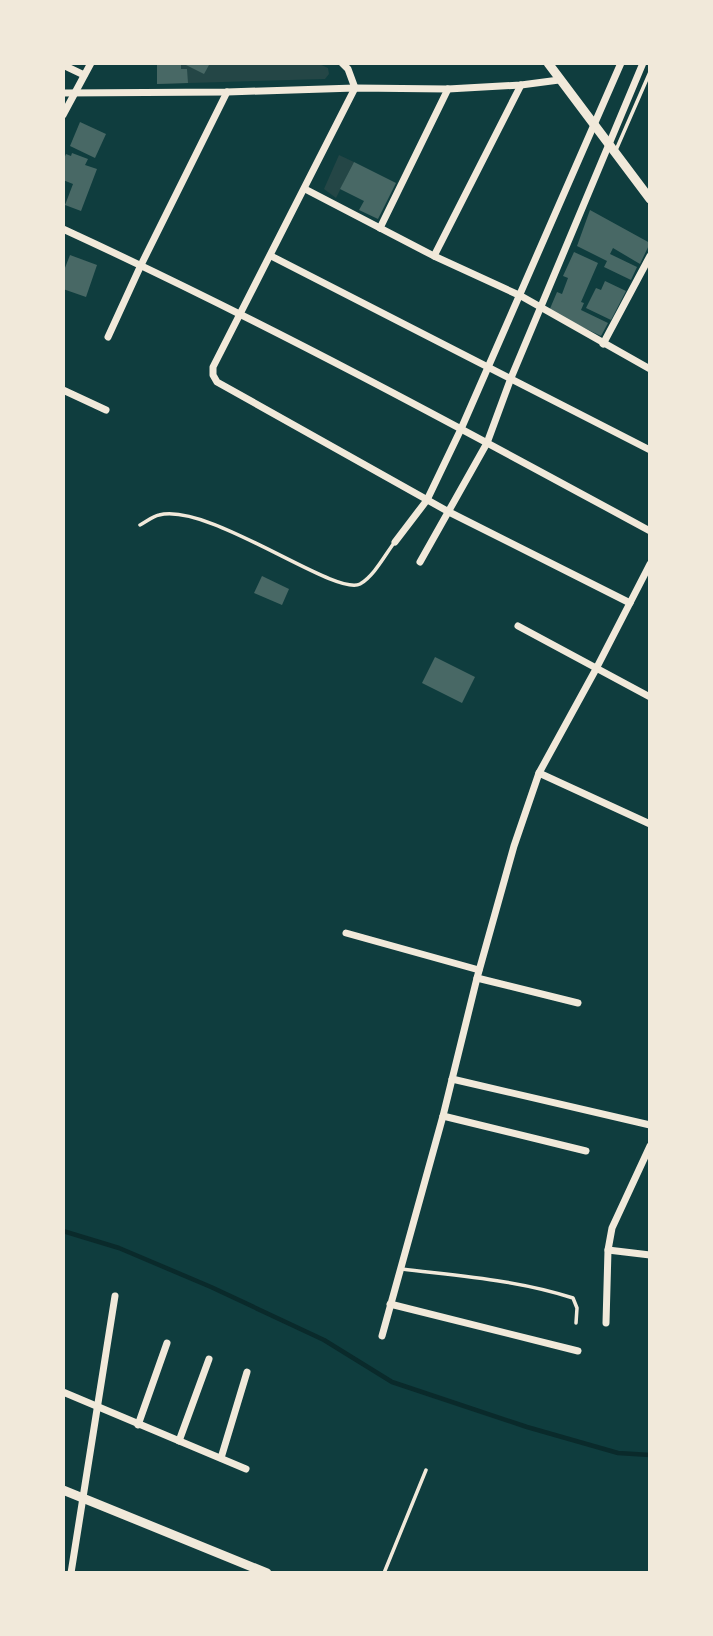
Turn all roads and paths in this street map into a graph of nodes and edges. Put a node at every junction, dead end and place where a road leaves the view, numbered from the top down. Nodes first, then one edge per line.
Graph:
1 (91, 63) edge
2 (342, 63) edge
3 (548, 63) edge
4 (621, 63) edge
5 (643, 63) edge
6 (63, 65) edge
7 (650, 72) edge
8 (84, 75) junction
9 (559, 79) junction
10 (521, 85) junction
11 (355, 88) junction
12 (448, 89) junction
13 (227, 92) junction
14 (63, 93) edge
15 (74, 93) junction
16 (63, 115) edge
17 (593, 126) junction
18 (608, 143) junction
19 (615, 152) junction
20 (305, 189) junction
21 (650, 199) edge
22 (380, 228) junction
23 (63, 229) edge
24 (271, 256) junction
25 (434, 256) junction
26 (650, 256) edge
27 (141, 265) junction
28 (521, 296) junction
29 (540, 309) junction
30 (240, 316) junction
31 (108, 337) dead end
32 (603, 344) junction
33 (487, 365) junction
34 (650, 369) edge
35 (511, 378) junction
36 (63, 390) edge
37 (106, 410) dead end
38 (461, 429) junction
39 (487, 443) junction
40 (650, 450) edge
41 (427, 500) junction
42 (449, 512) junction
43 (140, 525) dead end
44 (650, 531) edge
45 (395, 542) joint
46 (420, 562) dead end
47 (650, 564) edge
48 (630, 603) junction
49 (518, 625) dead end
50 (596, 669) junction
51 (650, 696) edge
52 (539, 773) junction
53 (650, 824) edge
54 (346, 933) dead end
55 (478, 974) junction
56 (578, 1003) dead end
57 (452, 1079) junction
58 (443, 1116) junction
59 (650, 1125) edge
60 (650, 1146) edge
61 (586, 1151) dead end
62 (608, 1250) junction
63 (650, 1255) edge
64 (400, 1269) junction
65 (115, 1296) dead end
66 (390, 1304) junction
67 (576, 1323) dead end
68 (606, 1323) dead end
69 (382, 1336) dead end
70 (167, 1343) dead end
71 (578, 1351) dead end
72 (209, 1359) dead end
73 (247, 1372) dead end
74 (63, 1392) edge
75 (98, 1406) junction
76 (138, 1424) junction
77 (179, 1441) junction
78 (221, 1458) junction
79 (246, 1469) dead end
80 (426, 1470) dead end
81 (63, 1490) edge
82 (82, 1498) junction
83 (71, 1573) edge
84 (267, 1573) edge
85 (384, 1573) edge

1 - 8 street
2 - 11 street
3 - 9 street
4 - 17 street
5 - 18 street
6 - 8 street
7 - 19 lane
8 - 15 street
9 - 10 street
9 - 17 street
10 - 12 street
10 - 25 street
11 - 12 street
11 - 13 street
11 - 20 street
12 - 22 street
13 - 15 street
13 - 27 street
14 - 15 street
15 - 16 street
17 - 18 street
17 - 28 street
18 - 19 street
18 - 29 street
19 - 21 street
20 - 22 street
20 - 24 street
22 - 25 street
23 - 27 street
24 - 30 street
24 - 33 street
25 - 28 street
26 - 32 street
27 - 30 street
27 - 31 street
28 - 29 street
28 - 33 street
29 - 32 street
29 - 35 street
30 - 38 street
30 - 41 street
32 - 34 street
33 - 35 street
33 - 38 street
35 - 39 street
35 - 40 street
36 - 37 street
38 - 39 street
38 - 41 street
39 - 42 street
39 - 44 street
41 - 42 street
41 - 45 street
42 - 46 street
42 - 48 street
43 - 45 lane
47 - 48 street
48 - 50 street
49 - 50 street
50 - 51 street
50 - 52 street
52 - 53 street
52 - 55 street
54 - 55 street
55 - 56 street
55 - 57 street
57 - 58 street
57 - 59 street
58 - 61 street
58 - 64 street
60 - 62 street
62 - 63 street
62 - 68 street
64 - 66 street
64 - 67 lane
65 - 75 street
66 - 69 street
66 - 71 street
70 - 76 street
72 - 77 street
73 - 78 street
74 - 75 street
75 - 76 street
75 - 82 street
76 - 77 street
77 - 78 street
78 - 79 street
80 - 85 lane
81 - 82 street
82 - 83 street
82 - 84 street

